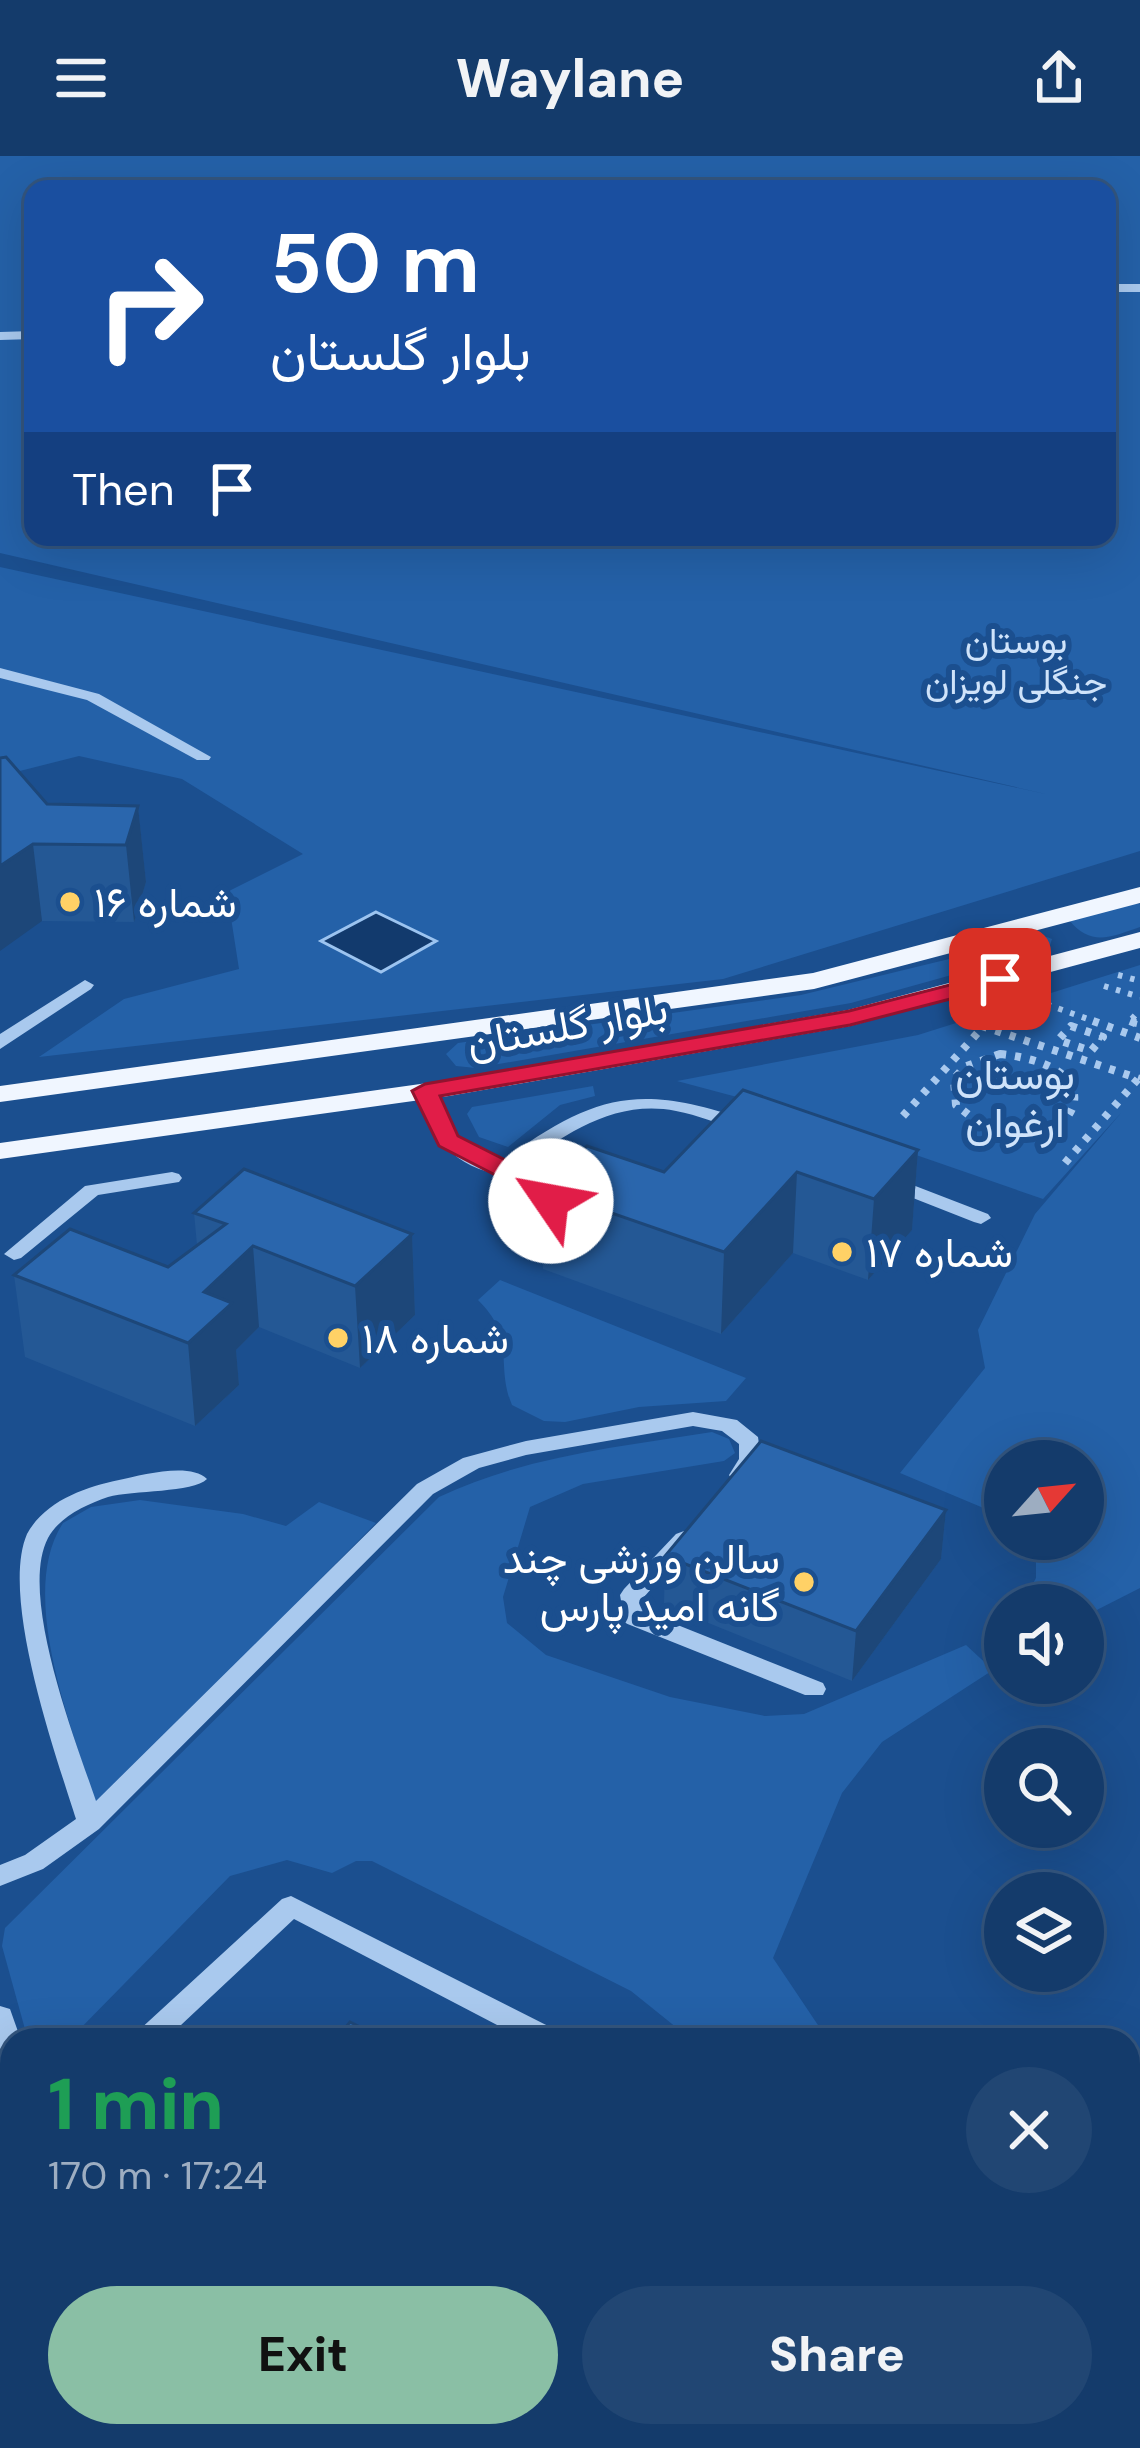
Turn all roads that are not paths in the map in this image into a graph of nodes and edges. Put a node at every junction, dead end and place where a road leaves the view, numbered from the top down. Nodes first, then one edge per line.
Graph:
1 (0, 674) edge
2 (203, 758) dead end
3 (1140, 895) edge
4 (1048, 918) junction
5 (1140, 940) edge
6 (1092, 952) junction
7 (85, 985) dead end
8 (431, 1034) junction
9 (0, 1043) edge
10 (437, 1090) junction
11 (0, 1094) edge
12 (759, 1131) edge
13 (0, 1151) edge
14 (509, 1172) junction
15 (870, 1174) edge
16 (172, 1178) dead end
17 (558, 1194) edge
18 (981, 1218) dead end
19 (24, 1258) edge
20 (196, 1478) dead end
21 (731, 1490) edge
22 (703, 1520) edge
23 (814, 1690) dead end
24 (90, 1822) junction
25 (0, 1876) edge
26 (160, 2028) edge
27 (527, 2028) edge

1 - 2 street
3 - 4 main road, بلوار گلستان
4 - 6 main road
4 - 8 main road, بلوار گلستان
5 - 6 main road, بلوار گلستان
6 - 10 main road, بلوار گلستان
7 - 9 street
8 - 10 main road
8 - 11 main road, بلوار گلستان
10 - 13 main road, بلوار گلستان
10 - 14 street
12 - 14 street
14 - 17 street
15 - 18 street
16 - 19 street
20 - 24 street
21 - 24 street
22 - 23 street
24 - 25 street
26 - 27 street

